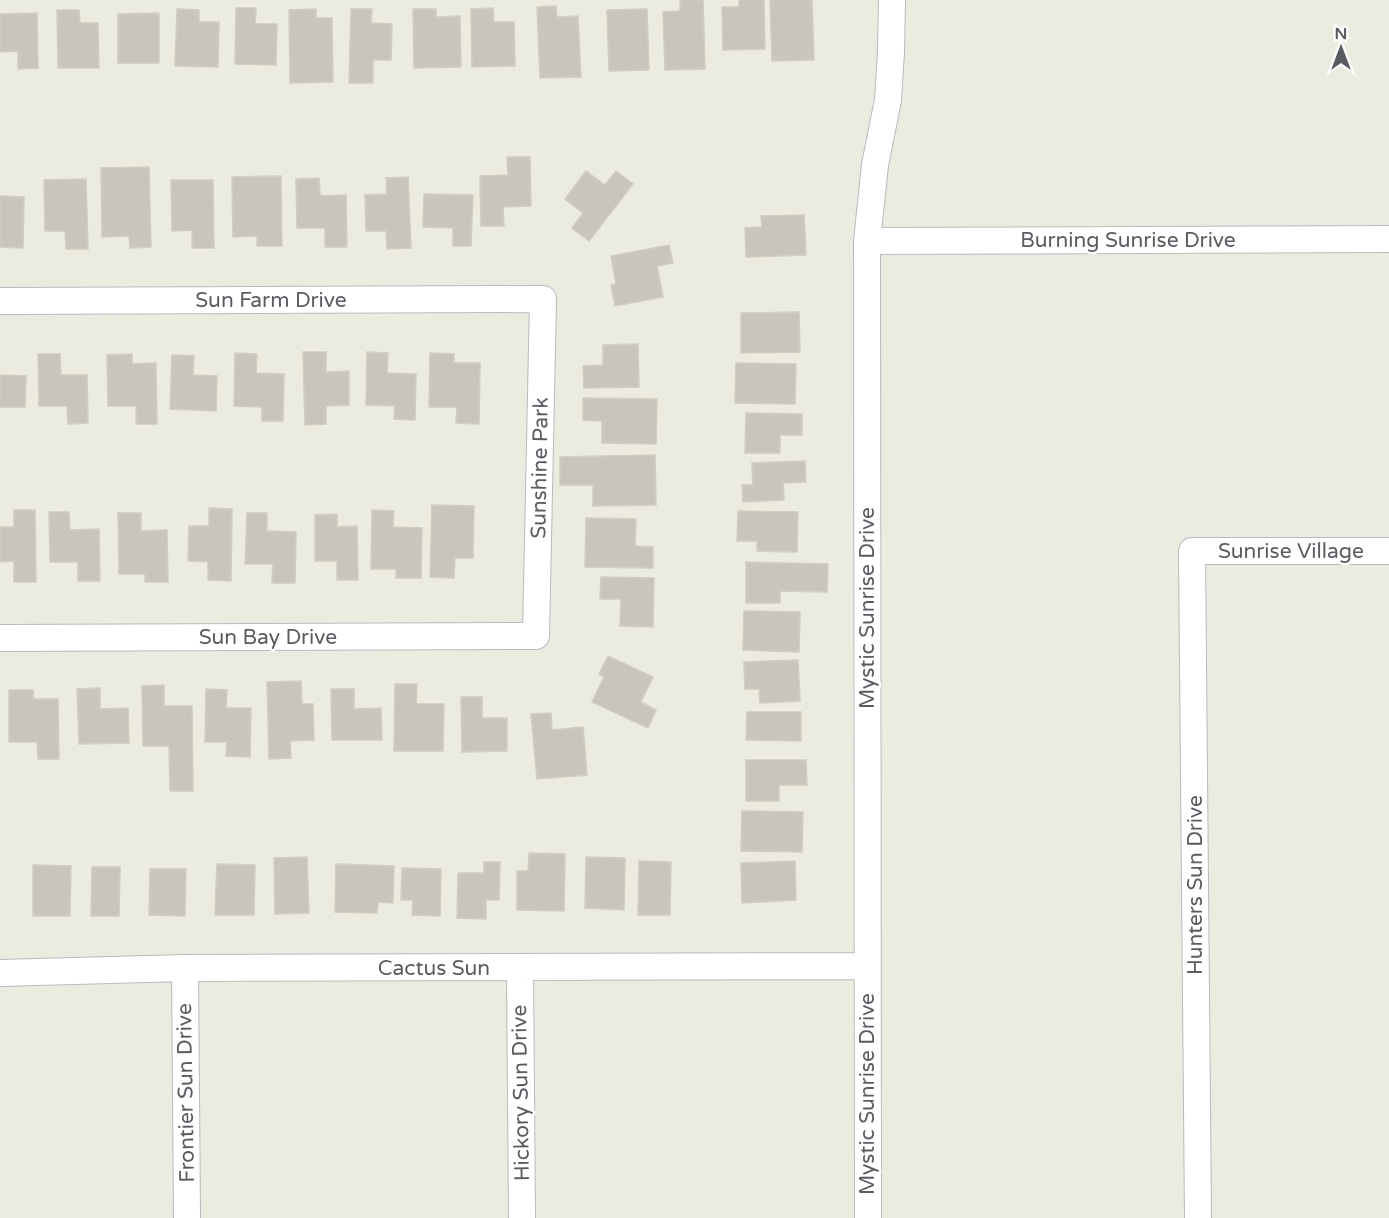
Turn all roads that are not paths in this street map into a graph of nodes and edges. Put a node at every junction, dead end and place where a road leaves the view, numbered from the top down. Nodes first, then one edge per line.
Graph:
1 (892, 0) edge
2 (1389, 239) edge
3 (867, 241) junction
4 (543, 299) joint
5 (0, 301) edge
6 (1389, 550) edge
7 (1192, 551) joint
8 (536, 636) joint
9 (0, 638) edge
10 (867, 966) junction
11 (185, 968) junction
12 (520, 968) junction
13 (0, 973) edge
14 (187, 1218) edge
15 (522, 1218) edge
16 (868, 1218) edge
17 (1198, 1218) edge

1 - 3 street, Mystic Sunrise Drive
2 - 3 street, Burning Sunrise Drive
3 - 10 street, Mystic Sunrise Drive
4 - 5 street, Sun Farm Drive
4 - 8 street, Sunshine Park
6 - 7 street, Sunrise Village
7 - 17 street, Hunters Sun Drive
8 - 9 street, Sun Bay Drive
10 - 12 street, Cactus Sun
10 - 16 street, Mystic Sunrise Drive
11 - 12 street, Cactus Sun
11 - 13 street, Cactus Sun
11 - 14 street, Frontier Sun Drive
12 - 15 street, Hickory Sun Drive

